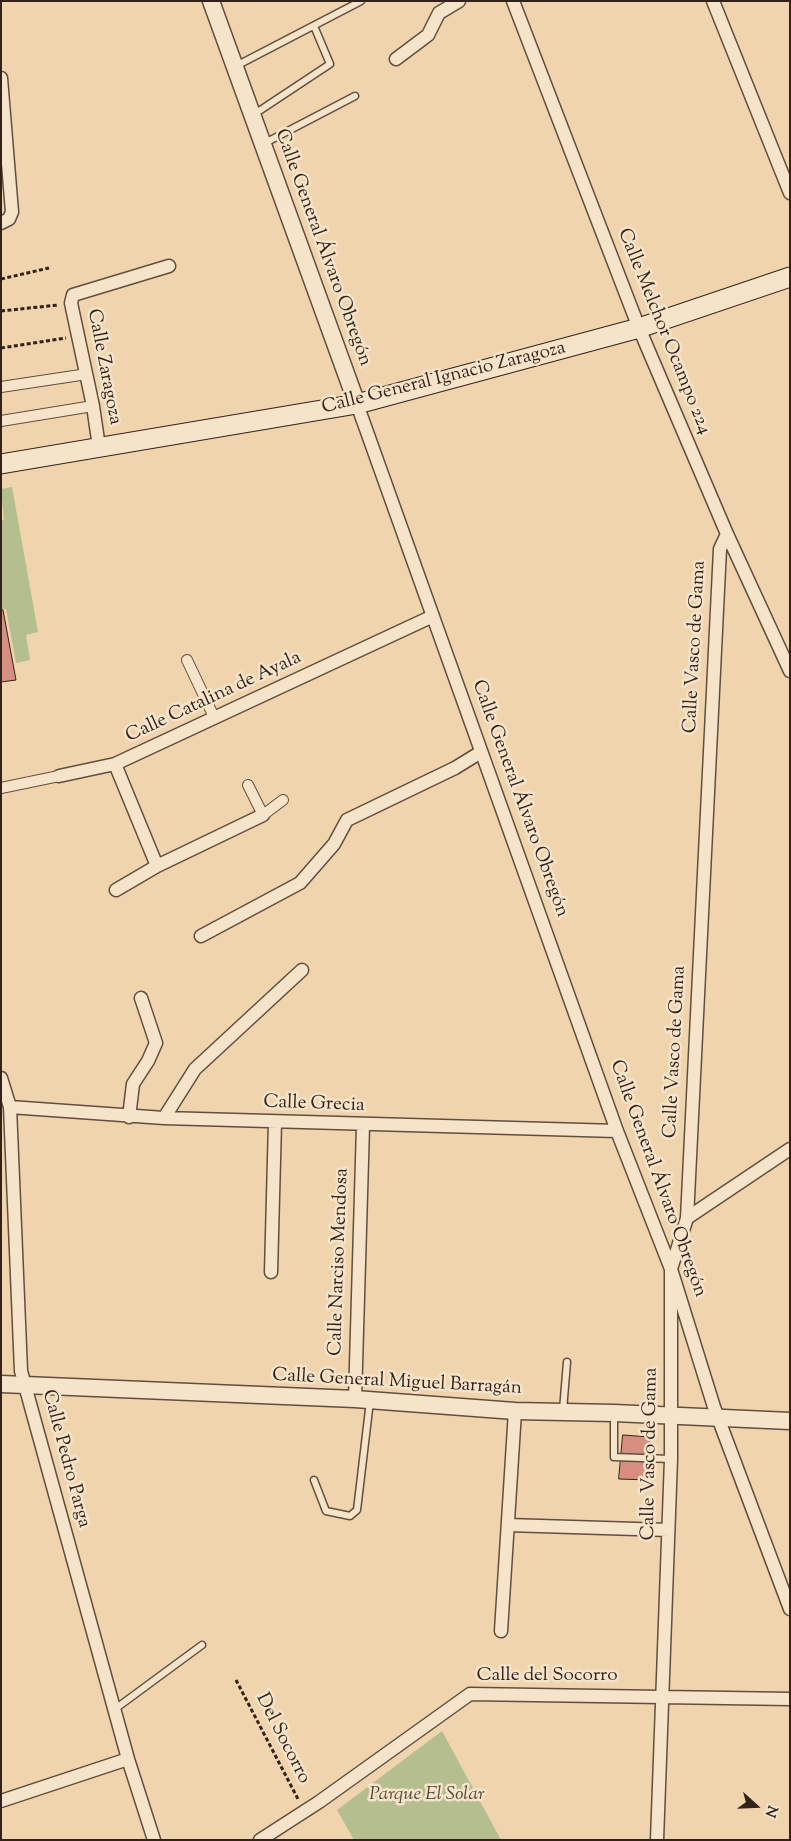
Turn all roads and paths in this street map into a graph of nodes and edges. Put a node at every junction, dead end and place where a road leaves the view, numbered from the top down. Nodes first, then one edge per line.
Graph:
1 (211, 1) edge
2 (361, 1) edge
3 (459, 1) edge
4 (513, 1) edge
5 (713, 1) edge
6 (314, 26) junction
7 (396, 59) dead end
8 (235, 67) junction
9 (1, 78) edge
10 (355, 96) dead end
11 (252, 115) junction
12 (4, 127) edge
13 (263, 144) junction
14 (790, 193) edge
15 (5, 221) edge
16 (169, 266) dead end
17 (49, 268) dead end
18 (790, 277) edge
19 (1, 279) edge
20 (72, 299) junction
21 (1, 311) edge
22 (639, 328) junction
23 (79, 336) junction
24 (1, 348) edge
25 (87, 374) junction
26 (1, 387) edge
27 (357, 404) junction
28 (93, 406) junction
29 (1, 421) edge
30 (99, 447) junction
31 (1, 464) edge
32 (727, 534) junction
33 (434, 616) junction
34 (188, 660) dead end
35 (790, 671) edge
36 (214, 717) junction
37 (481, 752) junction
38 (115, 764) junction
39 (59, 776) joint
40 (248, 786) dead end
41 (1, 788) edge
42 (283, 800) dead end
43 (263, 815) junction
44 (157, 866) junction
45 (116, 890) dead end
46 (201, 936) dead end
47 (302, 970) dead end
48 (141, 998) dead end
49 (1, 1078) edge
50 (10, 1107) junction
51 (129, 1117) junction
52 (164, 1118) junction
53 (275, 1122) junction
54 (363, 1126) junction
55 (616, 1131) junction
56 (790, 1149) edge
57 (687, 1218) junction
58 (672, 1269) junction
59 (271, 1272) dead end
60 (567, 1362) dead end
61 (1, 1384) edge
62 (25, 1386) junction
63 (363, 1399) junction
64 (515, 1411) junction
65 (563, 1412) junction
66 (614, 1413) junction
67 (671, 1416) junction
68 (719, 1418) junction
69 (790, 1421) edge
70 (671, 1458) junction
71 (314, 1480) dead end
72 (508, 1526) junction
73 (668, 1530) junction
74 (790, 1609) edge
75 (501, 1631) dead end
76 (202, 1645) dead end
77 (236, 1680) dead end
78 (661, 1695) junction
79 (790, 1699) edge
80 (114, 1709) junction
81 (128, 1759) junction
82 (1, 1801) edge
83 (304, 1812) junction
84 (154, 1840) edge
85 (260, 1840) edge
86 (657, 1840) edge

1 - 8 street, Calle General Álvaro Obregón
2 - 6 lane
3 - 7 street
4 - 22 street, Calle Melchor Ocampo 224
5 - 14 street
6 - 8 lane
6 - 11 lane
8 - 11 street, Calle General Álvaro Obregón
9 - 12 street
10 - 13 lane
11 - 13 street, Calle General Álvaro Obregón
12 - 15 street
13 - 27 street, Calle General Álvaro Obregón
16 - 20 street
17 - 19 path
18 - 22 main road, Calle General Ignacio Zaragoza
20 - 21 path
20 - 23 street, Calle Zaragoza
22 - 27 main road, Calle General Ignacio Zaragoza
22 - 32 street, Calle Melchor Ocampo 224
23 - 24 path
23 - 25 street, Calle Zaragoza
25 - 26 street
25 - 28 street, Calle Zaragoza
27 - 30 main road, Calle General Ignacio Zaragoza
27 - 33 street, Calle General Álvaro Obregón
28 - 29 street
28 - 30 street, Calle Zaragoza
30 - 31 main road, Calle General Ignacio Zaragoza
32 - 35 street, Calle Melchor Ocampo 224
32 - 57 street, Calle Vasco de Gama
33 - 36 street, Calle Catalina de Ayala
33 - 37 street, Calle General Álvaro Obregón
34 - 36 street
36 - 38 street, Calle Catalina de Ayala
37 - 46 street
37 - 55 street, Calle General Álvaro Obregón
38 - 39 street, Calle Catalina de Ayala
38 - 44 street
39 - 41 street, Calle Catalina de Ayala
40 - 43 street
42 - 43 street
43 - 44 street
44 - 45 street
47 - 52 street
48 - 51 street
49 - 50 street, Calle Pedro Parga
50 - 51 street, Calle Grecia
50 - 62 street, Calle Pedro Parga
51 - 52 street, Calle Grecia
52 - 53 street, Calle Grecia
53 - 54 street, Calle Grecia
53 - 59 street
54 - 55 street, Calle Grecia
54 - 63 street, Calle Narciso Mendosa
55 - 58 street, Calle General Álvaro Obregón
56 - 57 street
57 - 58 street, Calle Vasco de Gama
58 - 67 street, Calle Vasco de Gama
58 - 68 street, Calle General Álvaro Obregón
60 - 65 lane
61 - 62 street, Calle General Miguel Barragán
62 - 63 street, Calle General Miguel Barragán
62 - 80 street, Calle Pedro Parga
63 - 64 street, Calle General Miguel Barragán
63 - 71 lane
64 - 65 street, Calle General Miguel Barragán
64 - 72 street
65 - 66 street, Calle General Miguel Barragán
66 - 67 street, Calle General Miguel Barragán
66 - 70 lane
67 - 68 street, Calle General Miguel Barragán
67 - 70 street, Calle Vasco de Gama
68 - 69 street, Calle General Miguel Barragán
68 - 74 street, Calle General Álvaro Obregón
70 - 73 street, Calle Vasco de Gama
72 - 73 street
72 - 75 street
73 - 78 street, Calle Vasco de Gama
76 - 80 lane
77 - 83 path, Del Socorro
78 - 79 street, Calle del Socorro
78 - 83 street, Calle del Socorro
78 - 86 street, Calle Vasco de Gama
80 - 81 street, Calle Pedro Parga
81 - 82 street
81 - 84 street, Calle Pedro Parga
83 - 85 street, Calle del Socorro

